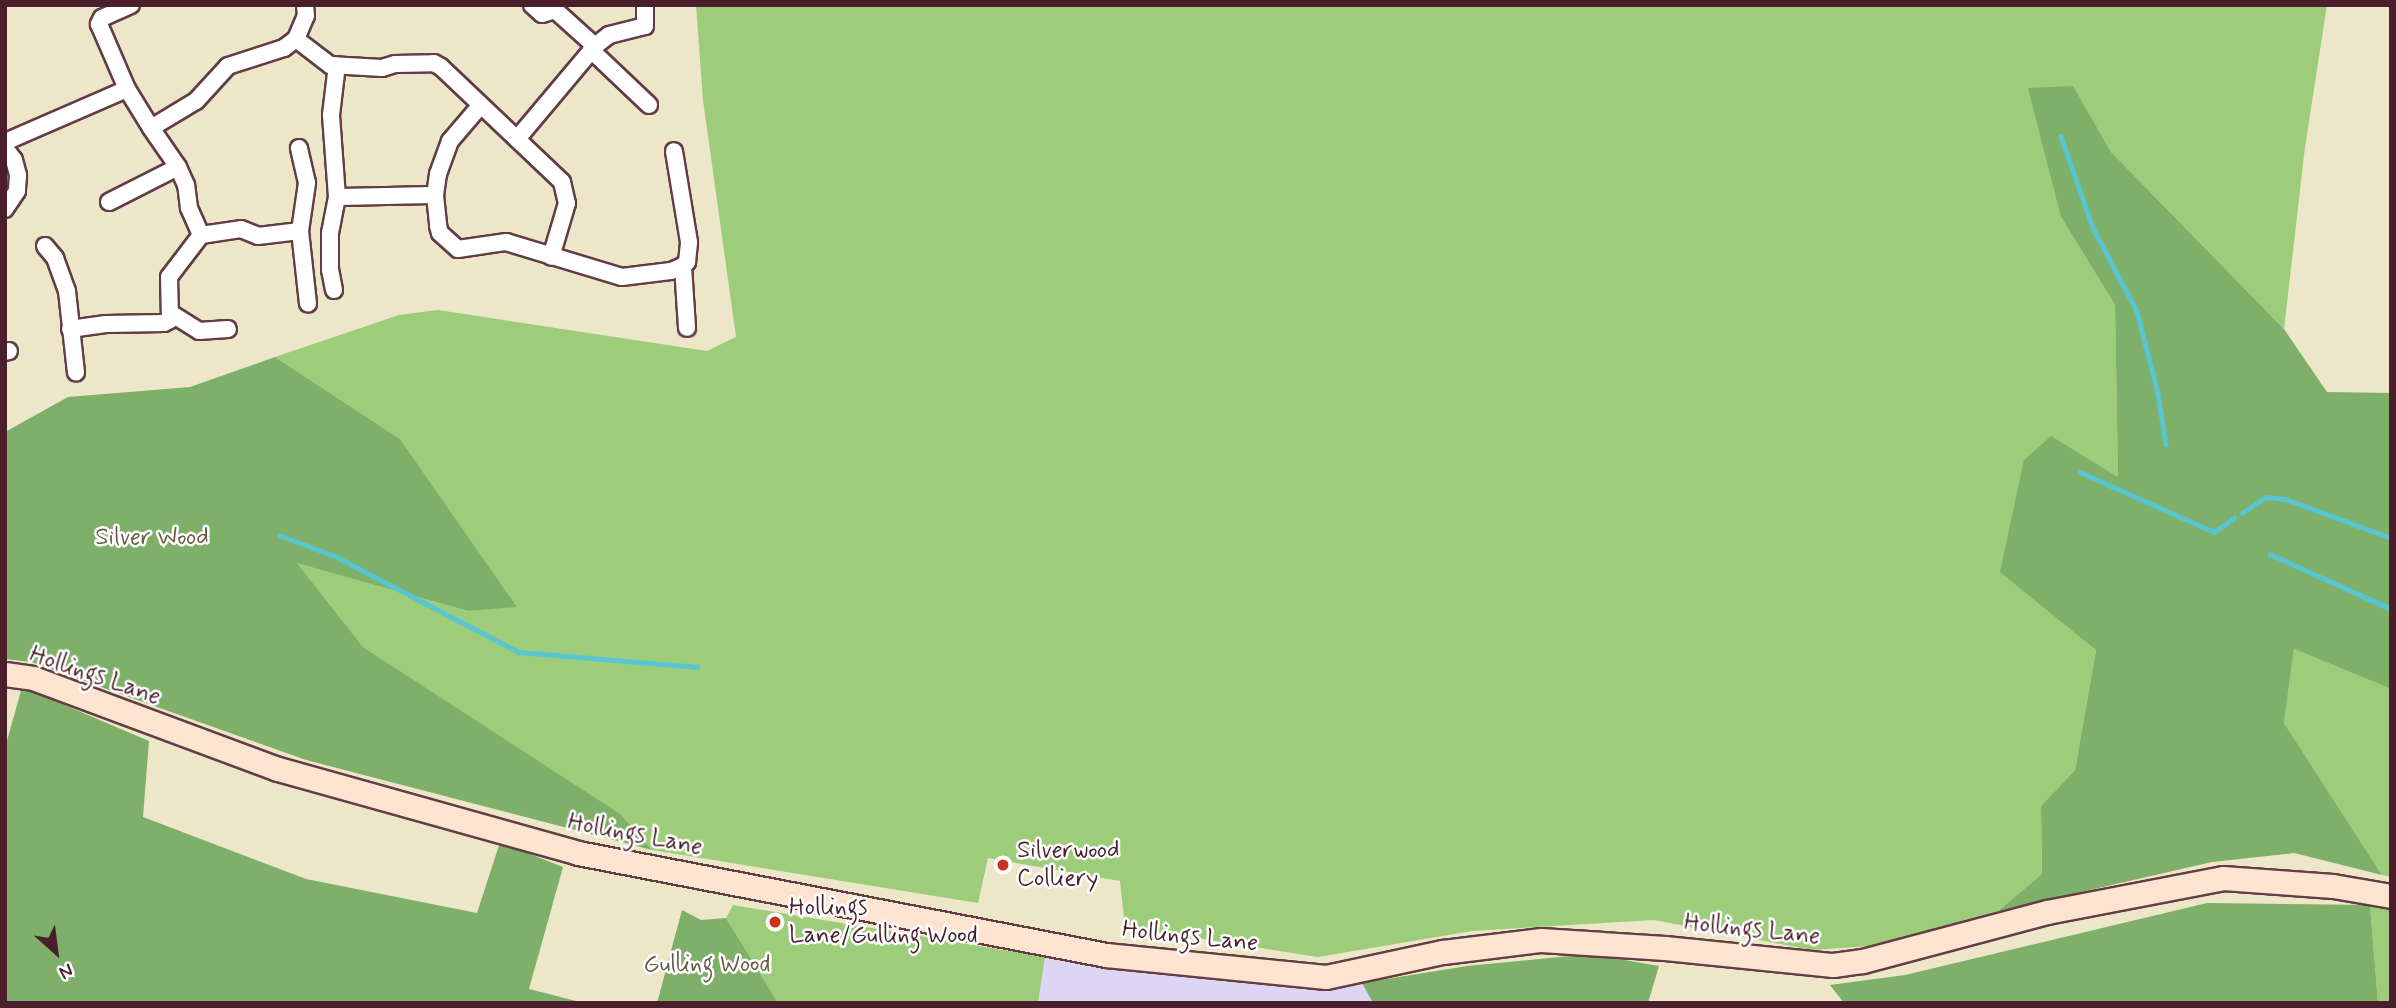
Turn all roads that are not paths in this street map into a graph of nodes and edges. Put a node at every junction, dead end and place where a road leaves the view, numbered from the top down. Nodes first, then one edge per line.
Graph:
1 (131, 5) edge
2 (305, 5) edge
3 (532, 5) edge
4 (645, 5) edge
5 (556, 8) edge
6 (296, 39) junction
7 (593, 48) junction
8 (337, 65) junction
9 (127, 89) junction
10 (649, 105) dead end
11 (480, 106) junction
12 (151, 128) junction
13 (517, 139) junction
14 (5, 142) edge
15 (5, 148) edge
16 (299, 148) dead end
17 (674, 151) dead end
18 (178, 167) junction
19 (435, 195) junction
20 (337, 197) junction
21 (109, 202) dead end
22 (5, 209) edge
23 (300, 232) junction
24 (201, 234) junction
25 (45, 246) dead end
26 (551, 257) junction
27 (683, 267) junction
28 (334, 290) dead end
29 (308, 304) dead end
30 (172, 314) junction
31 (70, 328) junction
32 (687, 328) dead end
33 (228, 329) dead end
34 (76, 373) dead end
35 (5, 674) edge
36 (2391, 896) edge

1 - 9 street
2 - 6 street
3 - 5 street
4 - 7 street
5 - 7 street
6 - 8 street
6 - 12 street
7 - 10 street
7 - 13 street
8 - 11 street
8 - 20 street
9 - 12 street
9 - 14 street
11 - 13 street
11 - 19 street
12 - 18 street
13 - 26 street
15 - 22 street
16 - 23 street
17 - 27 street
18 - 21 street
18 - 24 street
19 - 20 street
19 - 26 street
20 - 28 street
23 - 24 street
23 - 29 street
24 - 30 street
25 - 31 street
26 - 27 street
27 - 32 street
30 - 31 street
30 - 33 street
31 - 34 street
35 - 36 street, Hollings Lane

